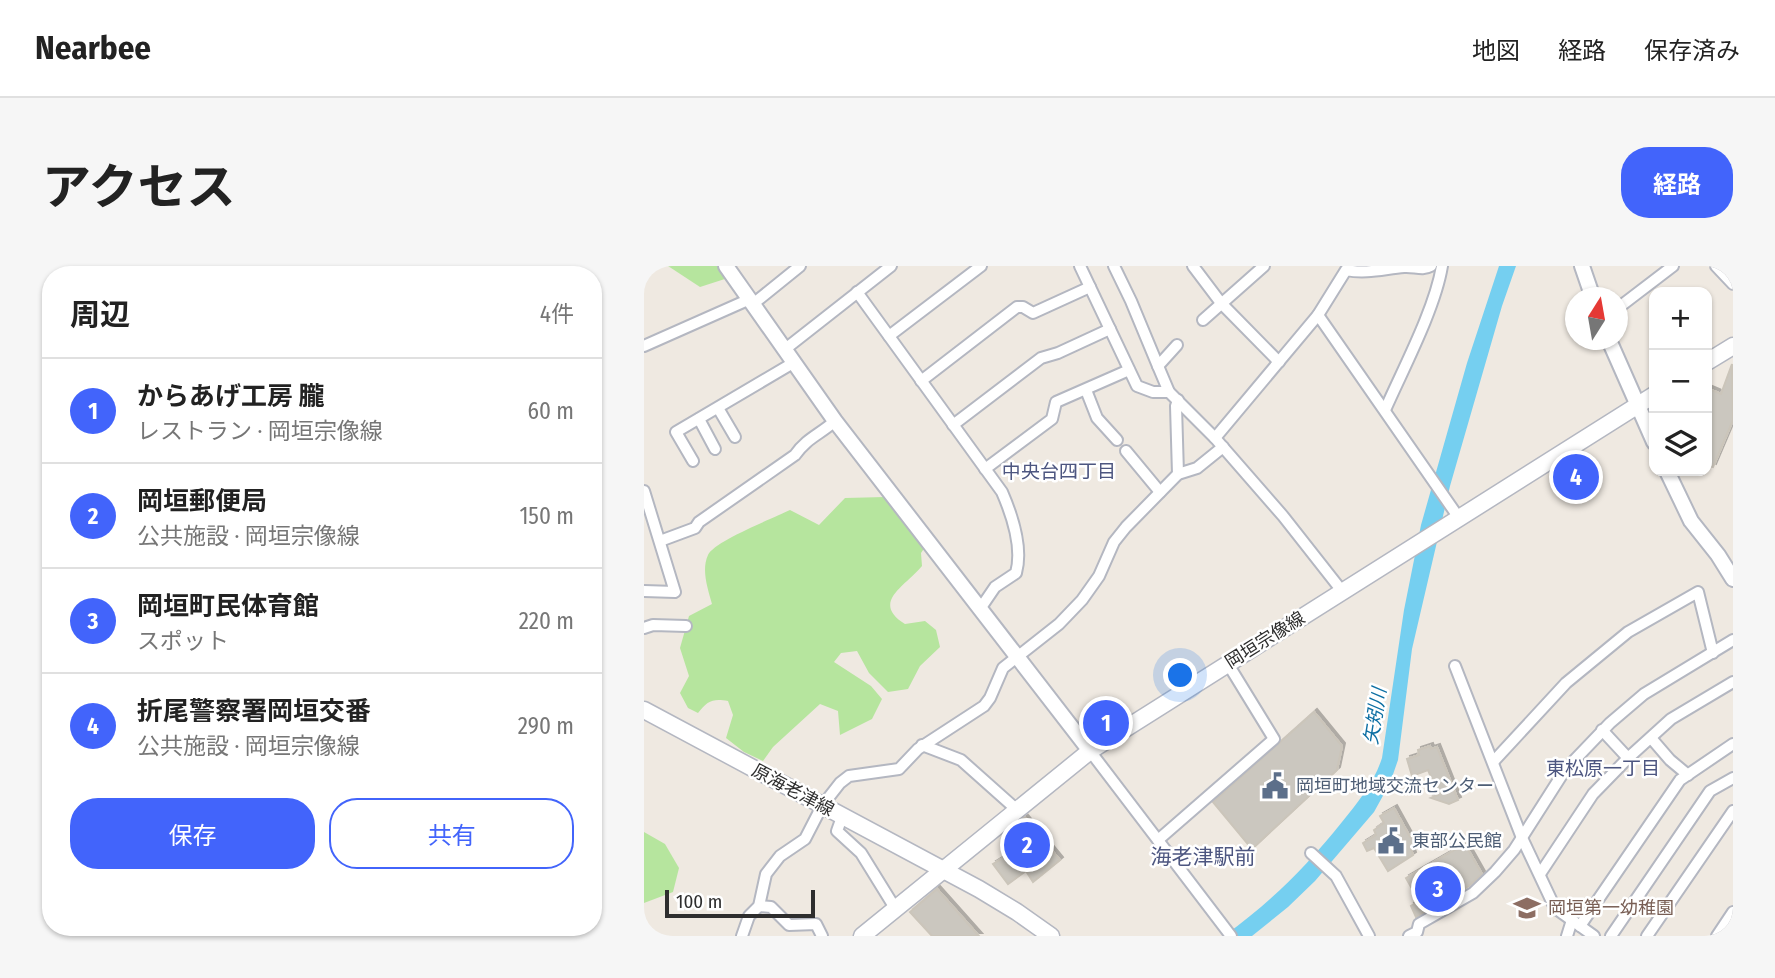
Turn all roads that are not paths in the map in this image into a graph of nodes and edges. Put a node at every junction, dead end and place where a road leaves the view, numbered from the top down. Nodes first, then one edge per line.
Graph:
1 (726, 266) edge
2 (800, 266) edge
3 (891, 266) edge
4 (981, 266) edge
5 (1080, 266) edge
6 (1114, 266) edge
7 (1194, 266) edge
8 (1264, 266) edge
9 (1432, 266) edge
10 (1442, 266) edge
11 (1582, 266) edge
12 (1673, 266) edge
13 (1716, 266) edge
14 (1733, 284) edge
15 (1090, 287) junction
16 (1589, 287) edge
17 (857, 292) junction
18 (1628, 300) edge
19 (751, 302) junction
20 (1221, 303) junction
21 (1318, 315) junction
22 (1203, 320) dead end
23 (1110, 330) junction
24 (889, 336) junction
25 (1177, 345) dead end
26 (644, 346) edge
27 (1733, 346) edge
28 (784, 350) junction
29 (1613, 350) edge
30 (1712, 359) edge
31 (1279, 362) junction
32 (793, 363) junction
33 (1158, 366) junction
34 (1129, 370) junction
35 (921, 381) junction
36 (1086, 390) junction
37 (1174, 396) junction
38 (1649, 399) edge
39 (1638, 406) junction
40 (718, 408) junction
41 (1385, 410) junction
42 (699, 419) junction
43 (835, 421) junction
44 (953, 425) junction
45 (1649, 431) edge
46 (735, 437) dead end
47 (1117, 440) dead end
48 (1219, 442) junction
49 (715, 449) dead end
50 (1126, 451) dead end
51 (693, 461) dead end
52 (985, 469) junction
53 (1178, 474) junction
54 (1669, 476) edge
55 (644, 491) edge
56 (1160, 492) junction
57 (1459, 518) junction
58 (660, 541) junction
59 (1733, 579) edge
60 (644, 591) edge
61 (1342, 591) junction
62 (980, 609) junction
63 (686, 626) dead end
64 (644, 628) edge
65 (1733, 640) edge
66 (1713, 653) junction
67 (1017, 657) junction
68 (1228, 664) junction
69 (1455, 666) dead end
70 (1733, 682) edge
71 (644, 710) edge
72 (1602, 730) junction
73 (1651, 738) junction
74 (1733, 744) edge
75 (922, 745) junction
76 (1090, 751) junction
77 (1628, 758) junction
78 (1493, 762) junction
79 (1688, 775) junction
80 (1733, 778) edge
81 (822, 806) junction
82 (1016, 810) junction
83 (1733, 811) edge
84 (842, 817) junction
85 (1522, 838) junction
86 (1157, 840) junction
87 (1311, 853) dead end
88 (942, 870) junction
89 (1540, 874) junction
90 (759, 906) junction
91 (895, 908) junction
92 (1733, 912) edge
93 (1576, 923) junction
94 (1415, 935) edge
95 (742, 936) edge
96 (822, 936) edge
97 (862, 936) edge
98 (1051, 936) edge
99 (1231, 936) edge
100 (1370, 936) edge
101 (1567, 936) edge
102 (1594, 936) edge
103 (1611, 936) edge
104 (1647, 936) edge
105 (1717, 936) edge

1 - 19 street
2 - 19 street
3 - 17 street
4 - 24 street
5 - 15 street
6 - 33 street
7 - 20 street
8 - 20 street
9 - 21 street
10 - 41 street
11 - 16 street
12 - 18 street
13 - 14 street
15 - 23 street
15 - 35 street
17 - 24 street
17 - 28 street
19 - 26 street
19 - 28 street
20 - 22 street
20 - 31 street
21 - 31 street
21 - 41 street
23 - 34 street
23 - 44 street
24 - 35 street
25 - 33 street
27 - 30 main road
28 - 32 street
29 - 39 street
31 - 48 street
32 - 40 street
32 - 43 street
33 - 37 street
34 - 36 street
34 - 37 street
35 - 44 street
36 - 47 street
36 - 52 street
37 - 48 street
37 - 53 street
38 - 39 main road, 岡垣宗像線
39 - 45 street
39 - 57 main road, 岡垣宗像線
40 - 42 street
40 - 46 street
41 - 57 street
42 - 49 street
42 - 51 street
43 - 58 street
43 - 62 street
44 - 52 street
48 - 53 street
48 - 61 street
50 - 56 street
52 - 62 street
53 - 56 street
54 - 59 street
55 - 58 street
56 - 67 street
57 - 61 main road, 岡垣宗像線
58 - 60 street
61 - 68 main road, 岡垣宗像線
62 - 67 street
63 - 64 street
65 - 66 street
66 - 72 street
66 - 78 street
67 - 75 street
67 - 76 street
68 - 76 main road, 岡垣宗像線
68 - 86 street
69 - 78 street
70 - 73 street
71 - 81 main road, 原海老津線
72 - 77 street
72 - 85 street
73 - 77 street
73 - 79 street
74 - 79 street
75 - 81 street
75 - 82 street
76 - 82 main road, 岡垣宗像線
76 - 86 street
77 - 89 street
78 - 85 street
79 - 93 street
80 - 103 street
81 - 84 main road, 原海老津線
81 - 90 street
82 - 88 main road, 岡垣宗像線
83 - 104 street
84 - 88 main road, 原海老津線
84 - 91 street
85 - 89 street
85 - 94 street
86 - 99 street
87 - 100 street
88 - 91 main road, 岡垣宗像線
88 - 98 main road, 原海老津線
89 - 93 street
90 - 95 street
90 - 96 street
91 - 97 main road, 岡垣宗像線
92 - 105 street
93 - 101 street
93 - 102 street

